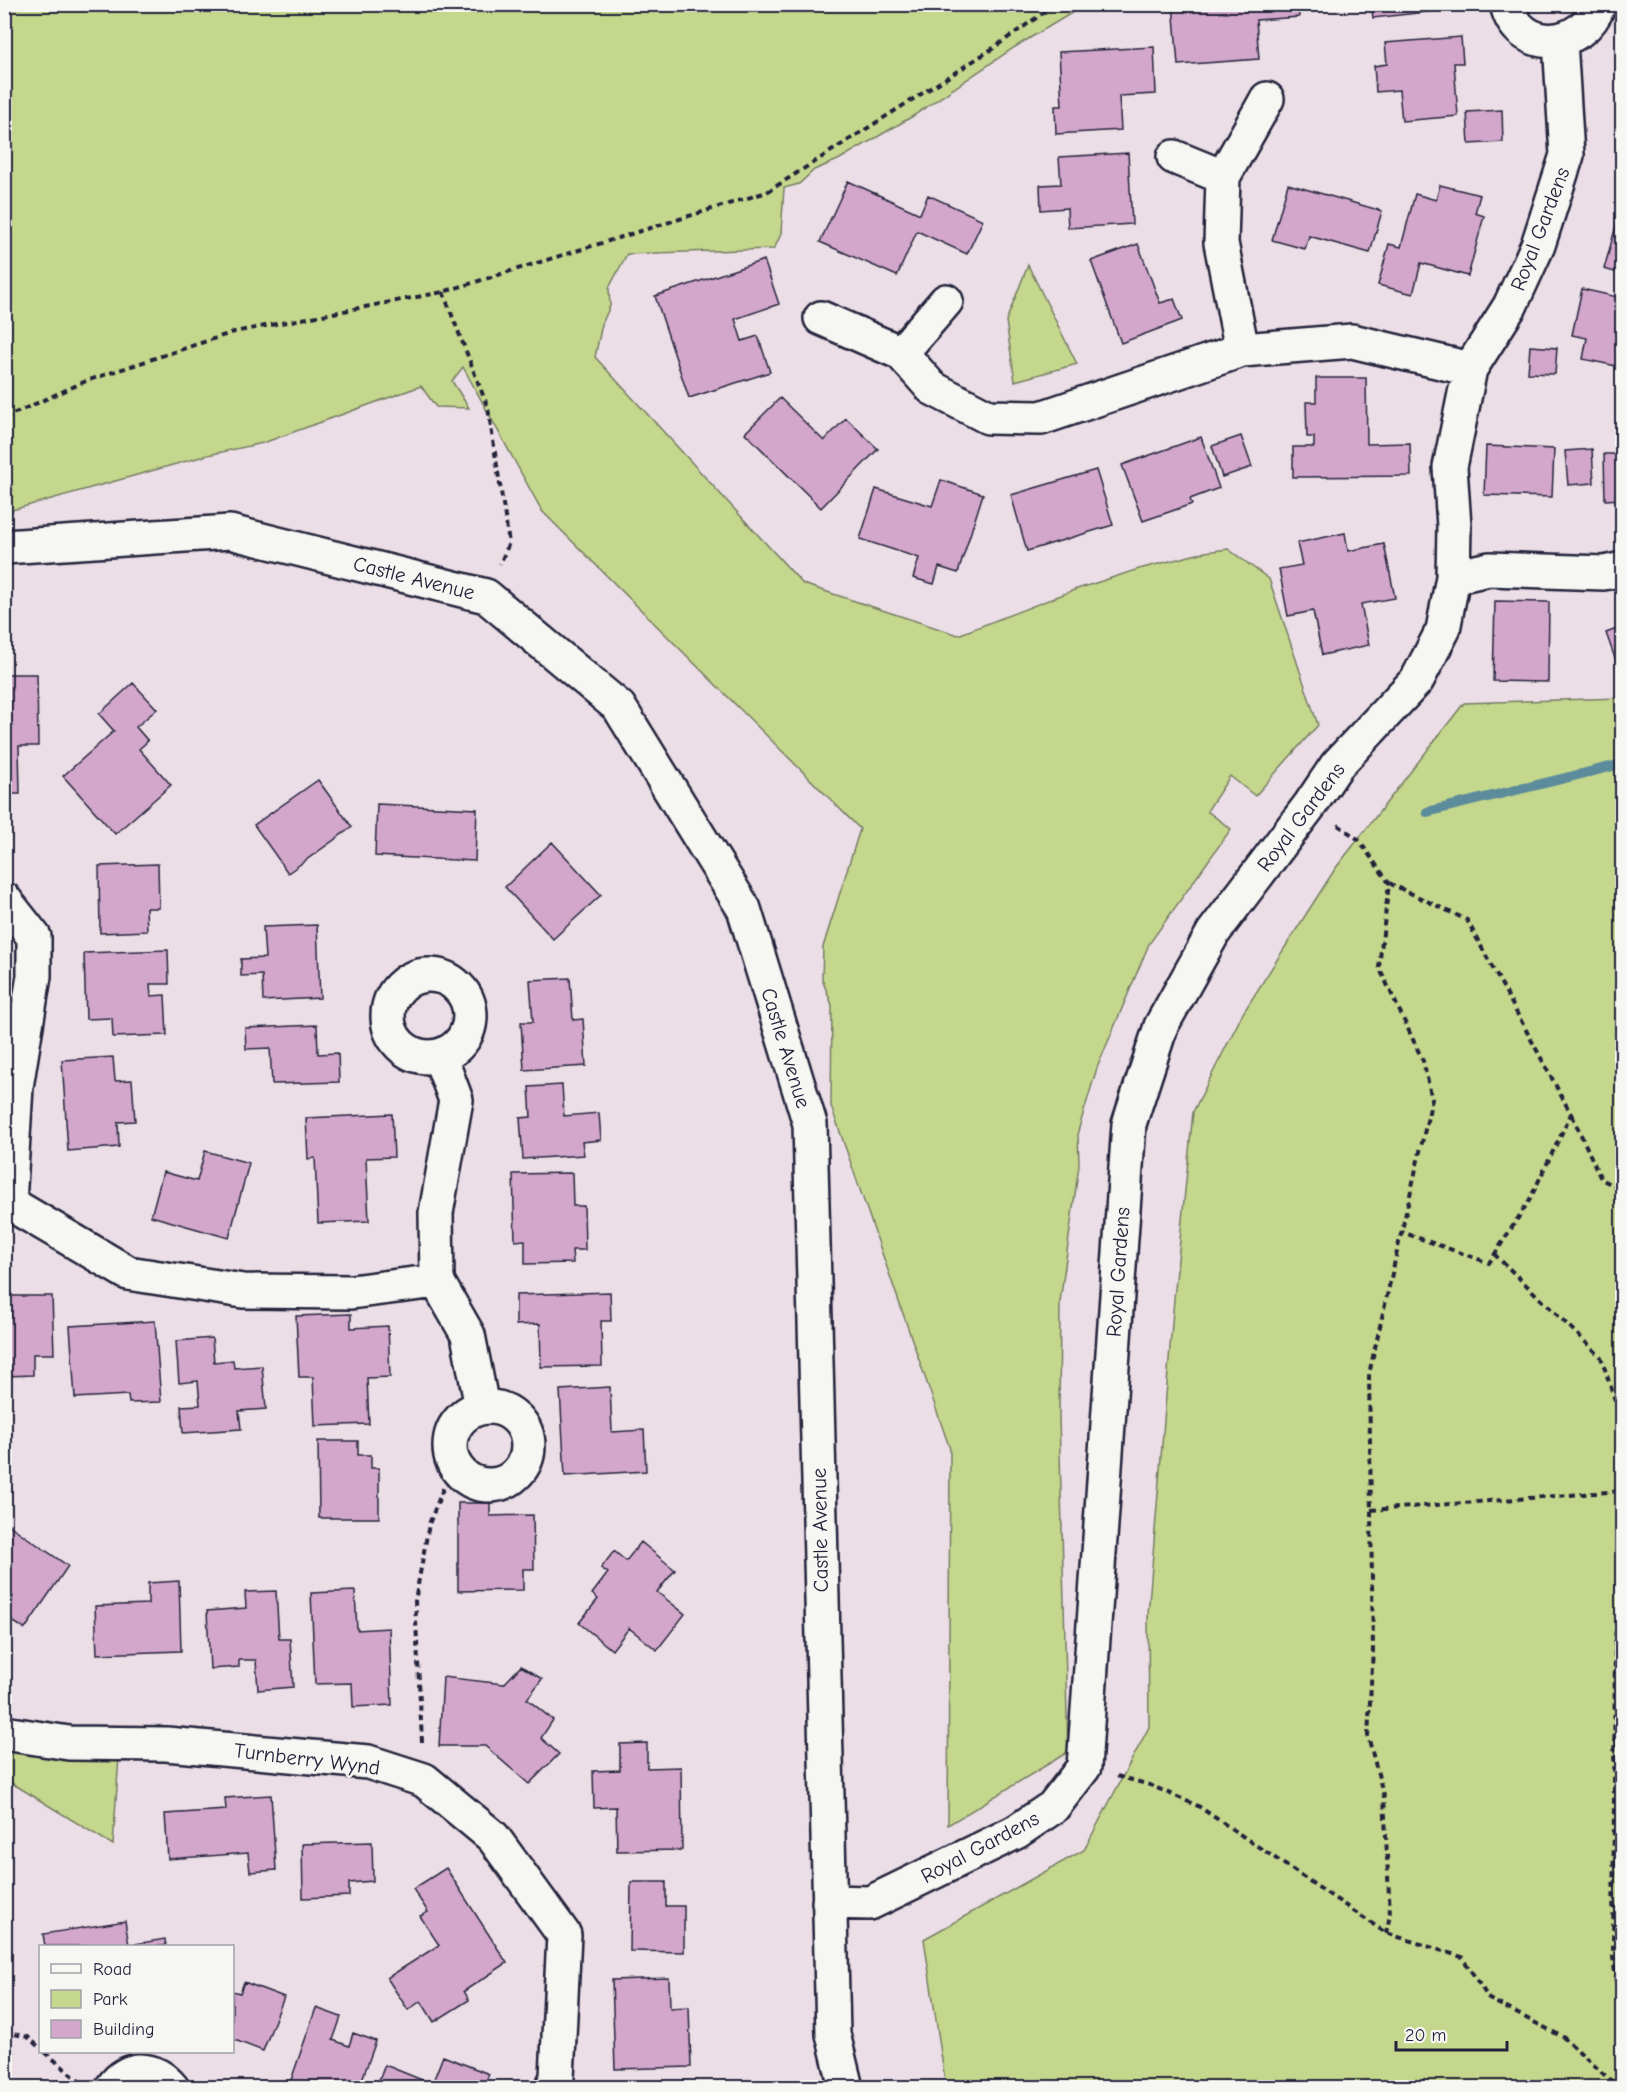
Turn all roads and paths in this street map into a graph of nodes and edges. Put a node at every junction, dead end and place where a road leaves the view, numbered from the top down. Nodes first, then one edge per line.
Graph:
1 (1056, 4) edge
2 (1507, 4) edge
3 (1599, 4) edge
4 (1560, 41) junction
5 (1267, 99) dead end
6 (1174, 157) dead end
7 (1223, 177) junction
8 (443, 292) junction
9 (946, 301) dead end
10 (821, 318) dead end
11 (1242, 350) junction
12 (901, 353) junction
13 (1470, 369) junction
14 (4, 418) edge
15 (4, 547) edge
16 (1623, 569) edge
17 (1453, 577) junction
18 (486, 596) junction
19 (1310, 805) junction
20 (1389, 883) junction
21 (4, 899) edge
22 (440, 1056) dead end
23 (1571, 1114) junction
24 (1623, 1190) edge
25 (7, 1203) edge
26 (1402, 1232) junction
27 (1494, 1254) junction
28 (437, 1281) junction
29 (482, 1407) junction
30 (1623, 1422) edge
31 (462, 1474) junction
32 (1623, 1491) edge
33 (1371, 1510) junction
34 (1623, 1599) edge
35 (4, 1733) edge
36 (1084, 1767) junction
37 (424, 1780) junction
38 (829, 1902) junction
39 (1386, 1933) junction
40 (1623, 2026) edge
41 (4, 2032) edge
42 (39, 2047) edge
43 (46, 2053) edge
44 (86, 2088) edge
45 (112, 2088) edge
46 (172, 2088) edge
47 (552, 2088) edge
48 (846, 2088) edge
49 (1619, 2088) edge

1 - 8 path
2 - 4 street
3 - 4 street
4 - 13 street, Royal Gardens
5 - 7 street
6 - 7 street
7 - 11 street
8 - 14 path
8 - 18 path
9 - 12 street
10 - 12 street
11 - 12 street
11 - 13 street
13 - 17 street, Royal Gardens
15 - 18 street, Castle Avenue
16 - 17 street
17 - 19 street, Royal Gardens
18 - 38 street, Castle Avenue
19 - 20 path
19 - 36 street, Royal Gardens
20 - 23 path
20 - 26 path
21 - 25 street
22 - 28 street
23 - 24 path
23 - 27 path
25 - 28 street
26 - 27 path
26 - 33 path
27 - 30 path
28 - 29 street
29 - 31 street
29 - 31 street
31 - 37 path
32 - 33 path
33 - 39 path
34 - 40 path
35 - 37 street, Turnberry Wynd
36 - 38 street, Royal Gardens
36 - 39 path
37 - 47 street, Turnberry Wynd
38 - 48 street, Castle Avenue
39 - 49 path
41 - 42 path
43 - 44 path
45 - 46 street

